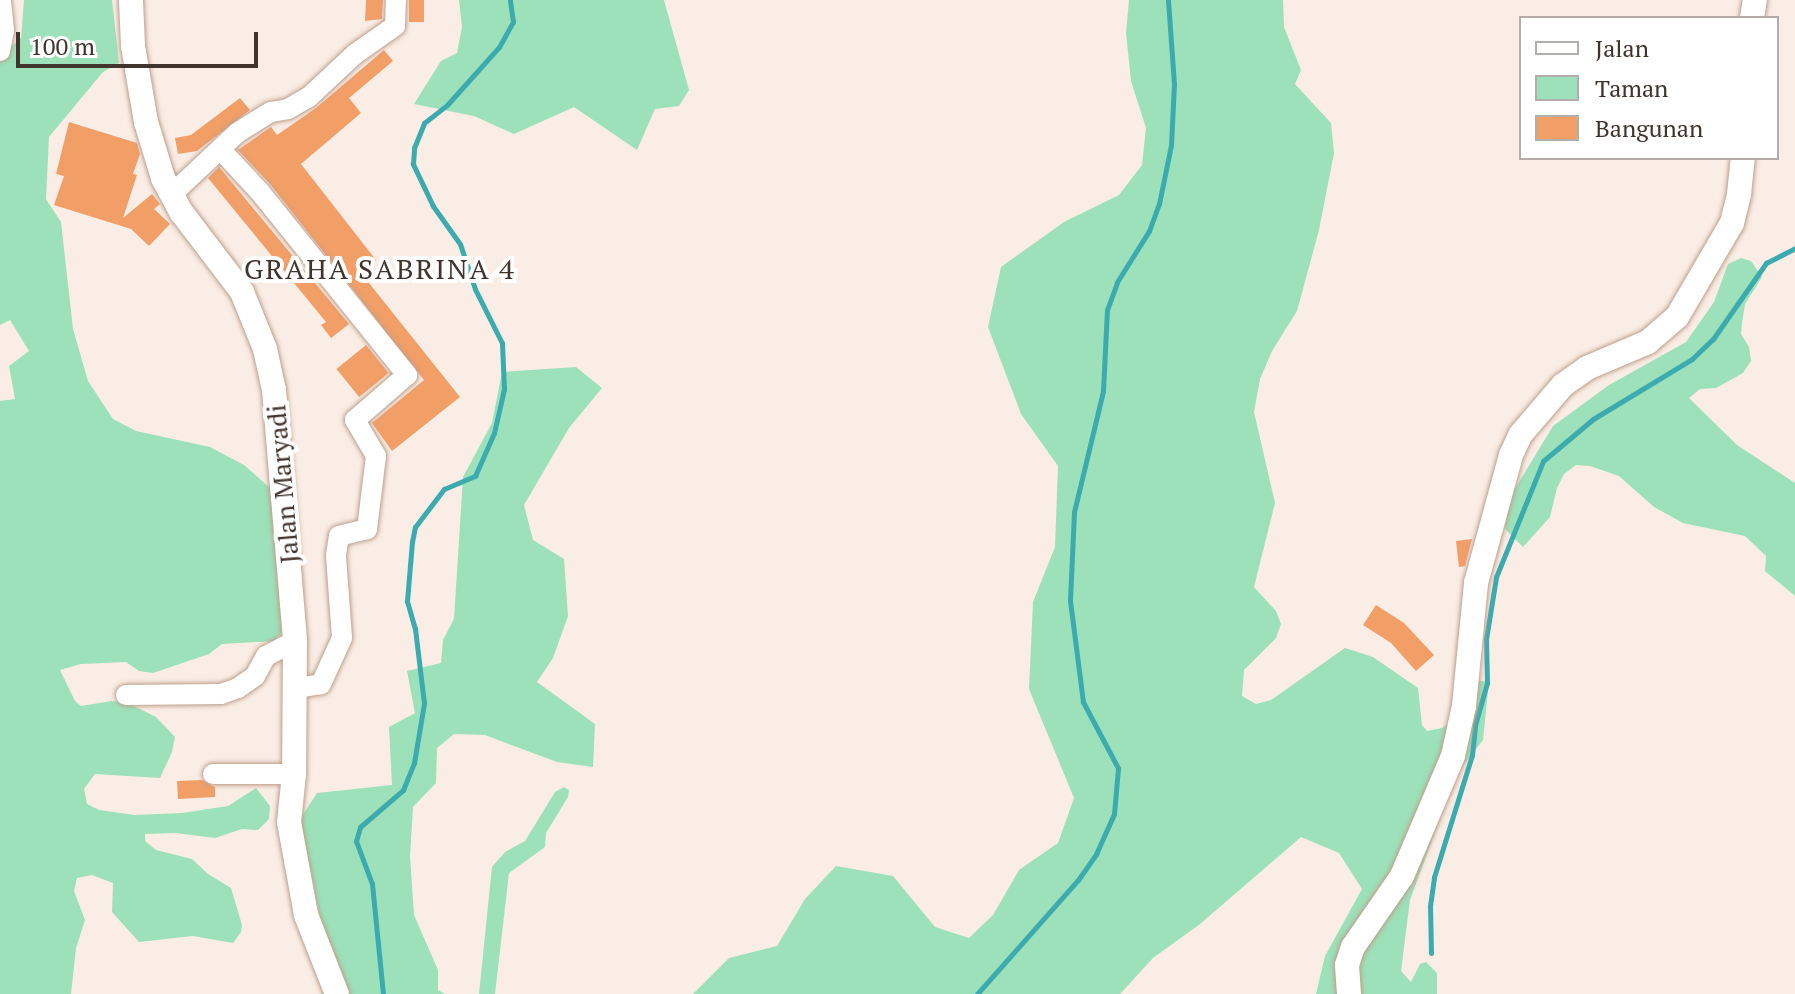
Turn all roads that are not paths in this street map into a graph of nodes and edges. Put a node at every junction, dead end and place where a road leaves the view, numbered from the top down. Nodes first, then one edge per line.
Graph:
1 (1, 0) edge
2 (131, 0) edge
3 (396, 0) edge
4 (0, 51) edge
5 (221, 150) junction
6 (1743, 160) edge
7 (171, 195) junction
8 (295, 641) junction
9 (294, 689) junction
10 (126, 695) dead end
11 (213, 774) dead end
12 (294, 774) junction
13 (337, 994) edge
14 (1349, 994) edge

1 - 4 street
2 - 7 street, Jalan Maryadi
3 - 5 street
5 - 7 street
5 - 9 street
6 - 14 street
7 - 8 street, Jalan Maryadi
8 - 9 street, Jalan Maryadi
8 - 10 street
9 - 12 street, Jalan Maryadi
11 - 12 street
12 - 13 street, Jalan Maryadi

